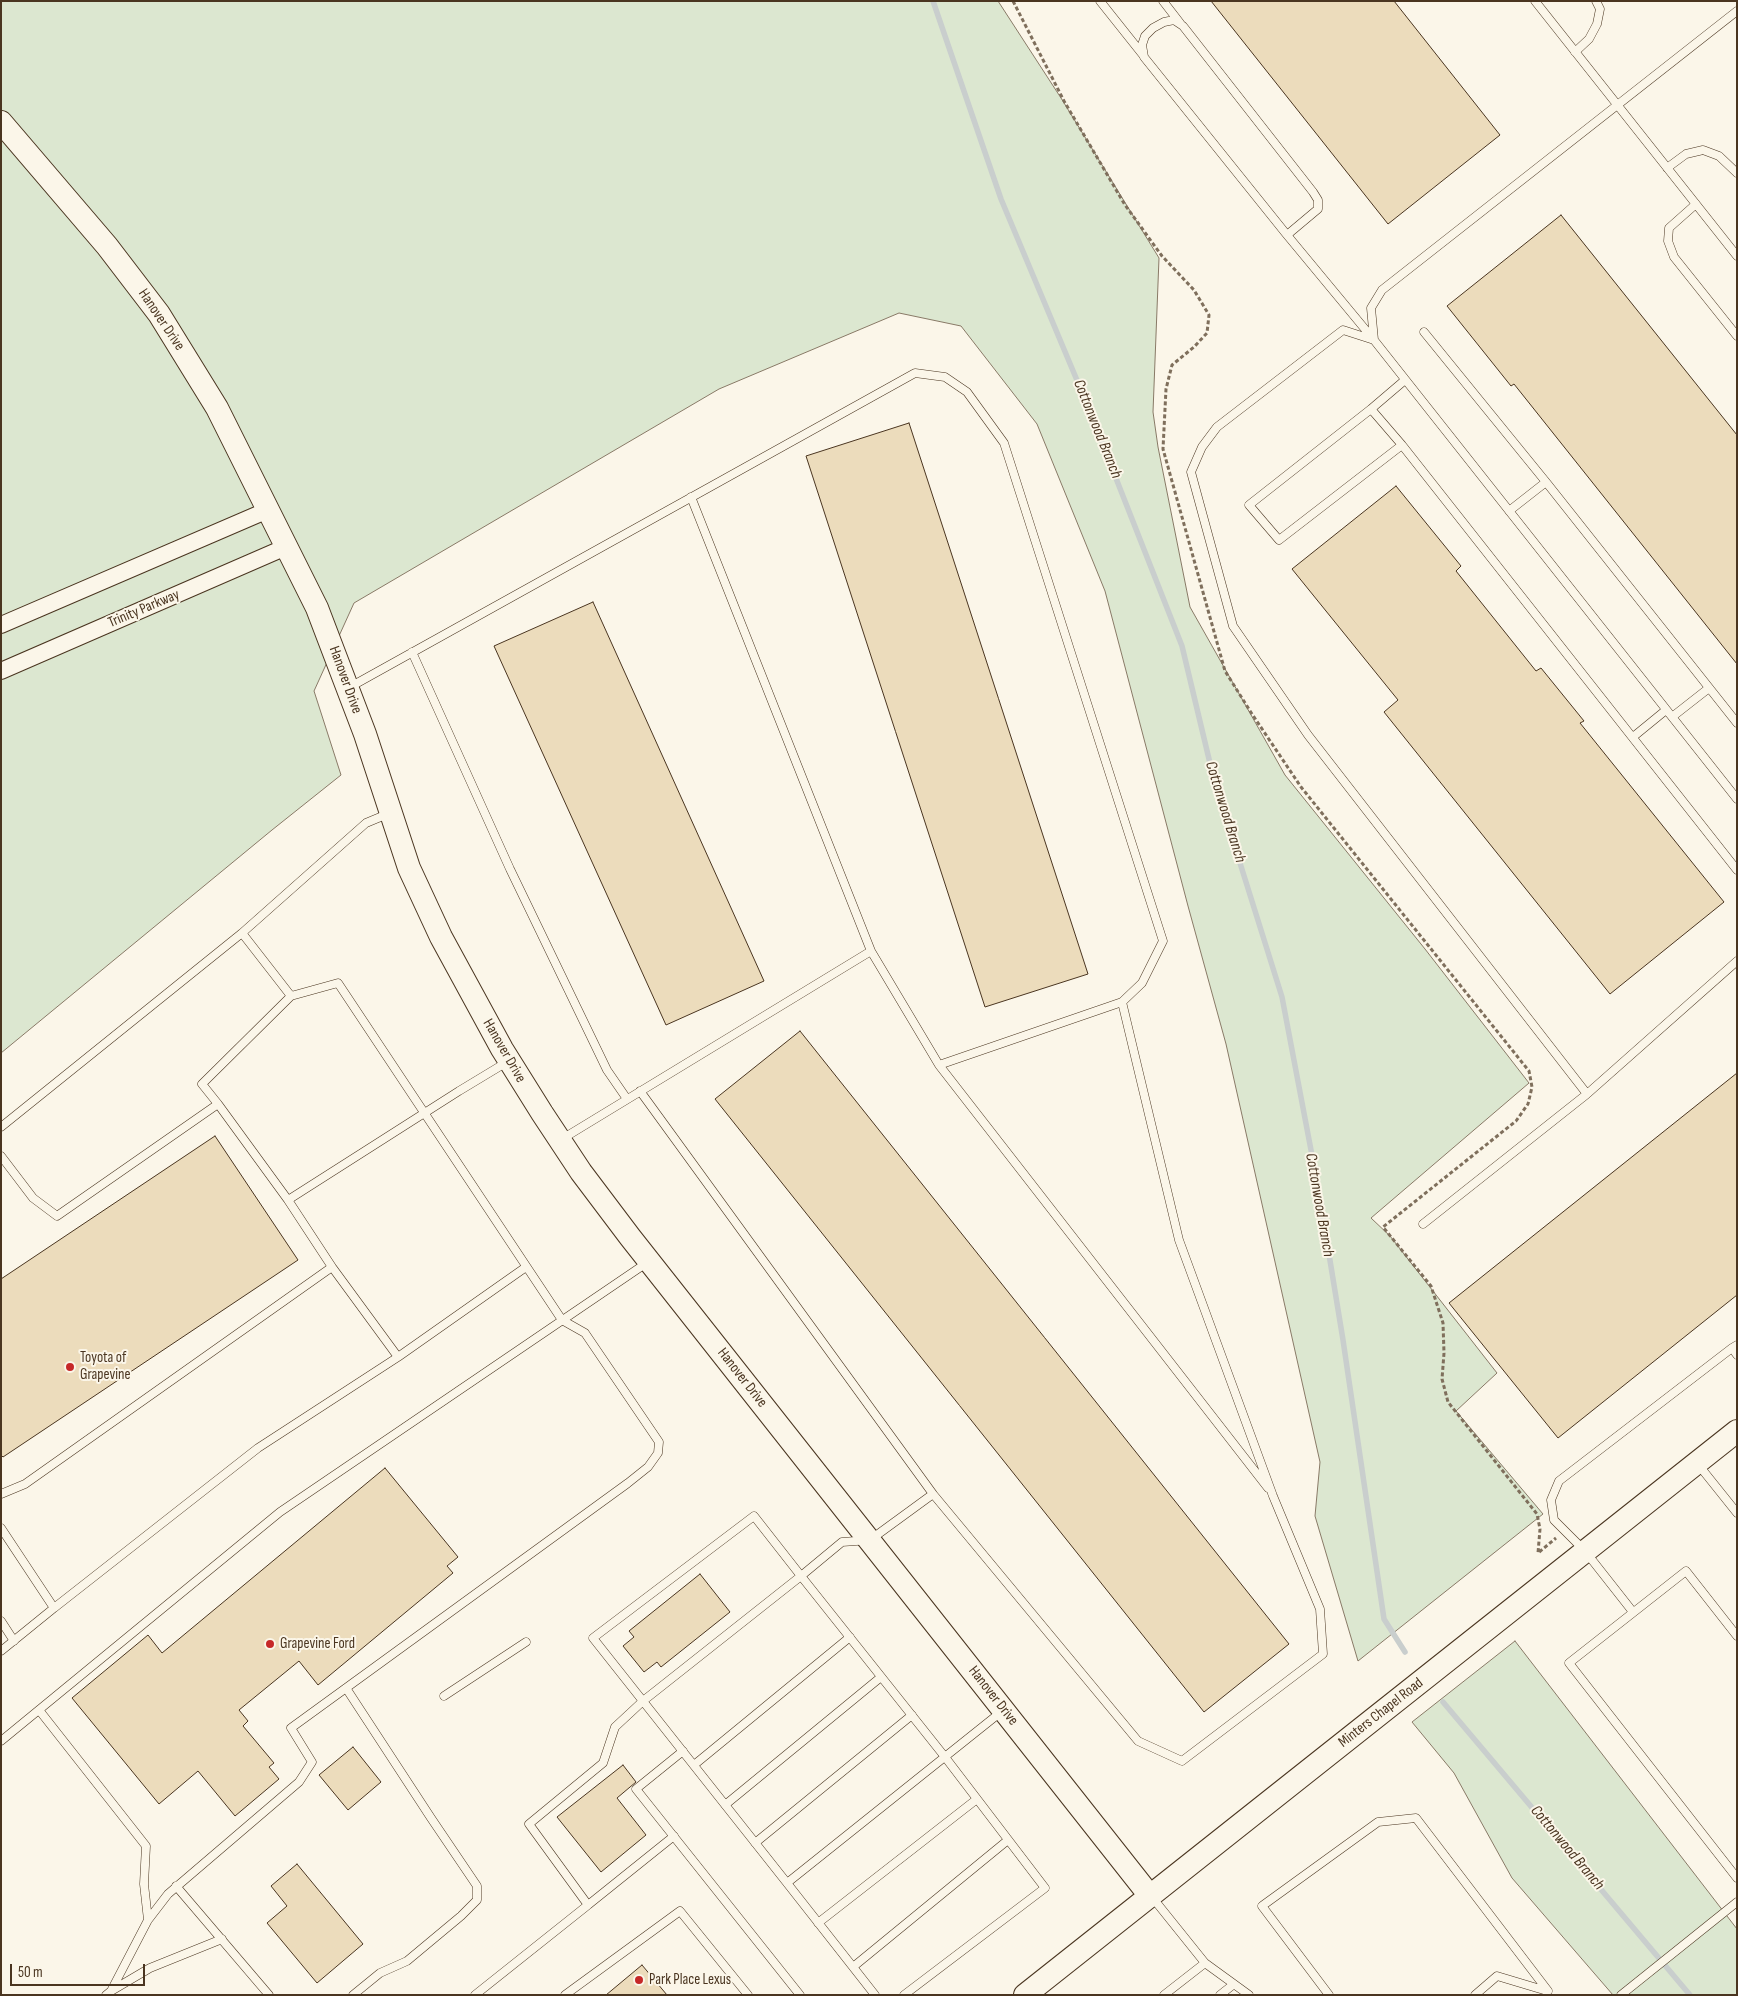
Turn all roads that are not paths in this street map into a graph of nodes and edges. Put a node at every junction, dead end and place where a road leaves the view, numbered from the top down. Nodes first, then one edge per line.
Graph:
1 (1100, 1) edge
2 (1163, 1) edge
3 (1535, 1) edge
4 (1596, 1) edge
5 (1737, 11) edge
6 (1182, 26) junction
7 (1575, 52) junction
8 (1144, 57) junction
9 (1617, 105) junction
10 (1, 122) edge
11 (1667, 168) junction
12 (1737, 173) edge
13 (1696, 204) junction
14 (1287, 235) junction
15 (1737, 256) edge
16 (1424, 332) dead end
17 (1737, 336) edge
18 (1374, 340) junction
19 (1405, 380) junction
20 (1371, 408) junction
21 (1402, 445) junction
22 (1546, 482) junction
23 (691, 497) junction
24 (268, 510) junction
25 (1509, 511) junction
26 (286, 547) junction
27 (1, 625) edge
28 (412, 652) junction
29 (1, 671) edge
30 (348, 688) junction
31 (1709, 688) junction
32 (1666, 710) junction
33 (1672, 717) junction
34 (1737, 723) edge
35 (1632, 737) junction
36 (1737, 798) edge
37 (390, 814) junction
38 (1737, 870) edge
39 (242, 933) junction
40 (871, 951) junction
41 (1734, 964) edge
42 (1737, 974) edge
43 (291, 996) junction
44 (1122, 1002) junction
45 (509, 1061) junction
46 (940, 1065) junction
47 (640, 1091) junction
48 (1587, 1094) junction
49 (627, 1099) junction
50 (218, 1104) junction
51 (423, 1114) junction
52 (1, 1127) edge
53 (560, 1140) junction
54 (1, 1156) edge
55 (288, 1200) junction
56 (1423, 1224) dead end
57 (649, 1261) junction
58 (332, 1267) junction
59 (526, 1267) junction
60 (562, 1320) junction
61 (1735, 1349) edge
62 (398, 1357) junction
63 (1737, 1431) edge
64 (1697, 1462) junction
65 (1, 1494) edge
66 (933, 1494) junction
67 (1274, 1496) junction
68 (1737, 1513) edge
69 (1, 1528) edge
70 (870, 1540) junction
71 (1585, 1551) junction
72 (801, 1576) junction
73 (54, 1608) junction
74 (1633, 1612) junction
75 (1, 1622) edge
76 (1737, 1636) edge
77 (850, 1638) junction
78 (14, 1640) junction
79 (526, 1642) dead end
80 (1, 1651) edge
81 (881, 1676) junction
82 (346, 1688) junction
83 (444, 1696) dead end
84 (643, 1700) junction
85 (38, 1710) junction
86 (1004, 1710) junction
87 (912, 1715) junction
88 (1, 1741) edge
89 (683, 1751) junction
90 (945, 1757) junction
91 (694, 1765) junction
92 (977, 1798) junction
93 (725, 1805) junction
94 (674, 1836) junction
95 (1008, 1840) junction
96 (756, 1843) junction
97 (1737, 1878) edge
98 (787, 1883) junction
99 (176, 1886) junction
100 (1150, 1896) junction
101 (1737, 1902) edge
102 (588, 1905) junction
103 (148, 1920) junction
104 (818, 1923) junction
105 (222, 1939) junction
106 (1205, 1963) junction
107 (853, 1967) junction
108 (1234, 1984) junction
109 (108, 1993) edge
110 (1549, 1993) edge
111 (1623, 1993) edge
112 (1222, 1994) edge
113 (269, 1995) edge
114 (353, 1995) edge
115 (475, 1995) edge
116 (565, 1995) edge
117 (748, 1995) edge
118 (800, 1995) edge
119 (876, 1995) edge
120 (904, 1995) edge
121 (1025, 1995) edge
122 (1164, 1995) edge
123 (1248, 1995) edge
124 (1329, 1995) edge
125 (1475, 1995) edge

1 - 8 lane
2 - 6 lane
3 - 7 lane
4 - 7 lane
5 - 9 lane
6 - 8 lane
6 - 14 lane
7 - 9 lane
8 - 14 lane
9 - 11 lane
9 - 18 lane
10 - 24 street, Hanover Drive
11 - 12 lane
11 - 13 lane
13 - 15 lane
13 - 17 lane
14 - 18 lane
16 - 22 lane
18 - 19 lane
18 - 48 lane
19 - 20 lane
19 - 25 lane
20 - 21 lane
20 - 21 lane
21 - 35 lane
22 - 25 lane
22 - 31 lane
23 - 28 lane
23 - 40 lane
23 - 44 lane
24 - 26 street, Hanover Drive
24 - 27 street
25 - 32 lane
26 - 29 street, Trinity Parkway
26 - 30 street, Hanover Drive
28 - 30 lane
28 - 49 lane
30 - 37 street, Hanover Drive
31 - 33 lane
31 - 34 lane
32 - 33 lane
32 - 35 lane
33 - 36 lane
35 - 38 lane
37 - 39 lane
37 - 45 street, Hanover Drive
39 - 43 lane
39 - 52 lane
40 - 46 lane
40 - 47 lane
41 - 42 lane
41 - 48 lane
43 - 50 lane
43 - 51 lane
44 - 46 lane
44 - 67 lane
45 - 51 lane
45 - 53 street, Hanover Drive
46 - 67 lane
47 - 49 lane
47 - 66 lane
48 - 56 lane
49 - 53 lane
50 - 54 lane
50 - 55 lane
51 - 55 lane
51 - 59 lane
53 - 57 street, Hanover Drive
55 - 58 lane
57 - 60 lane
57 - 70 street, Hanover Drive
58 - 62 lane
58 - 65 lane
59 - 60 lane
59 - 62 lane
60 - 82 lane
60 - 85 lane
61 - 71 lane
62 - 73 lane
63 - 64 street, Minters Chapel Road
64 - 68 lane
64 - 71 street, Minters Chapel Road
66 - 67 lane
66 - 70 lane
69 - 73 lane
70 - 72 lane
70 - 86 street, Hanover Drive
71 - 74 lane
71 - 100 street, Minters Chapel Road
72 - 77 lane
72 - 84 lane
72 - 84 lane
73 - 78 lane
74 - 76 lane
74 - 97 lane
75 - 78 lane
77 - 81 lane
77 - 91 lane
78 - 80 lane
79 - 83 lane
81 - 87 lane
81 - 93 lane
82 - 99 lane
82 - 114 lane
84 - 89 lane
84 - 102 lane
85 - 88 lane
85 - 103 lane
86 - 90 lane
86 - 100 street, Hanover Drive
87 - 90 lane
87 - 96 lane
89 - 91 lane
89 - 94 lane
90 - 92 lane
90 - 98 lane
91 - 93 lane
92 - 95 lane
92 - 104 lane
93 - 96 lane
94 - 102 lane
94 - 118 lane
95 - 107 lane
95 - 120 lane
96 - 98 lane
98 - 104 lane
99 - 103 lane
99 - 105 lane
100 - 106 lane
100 - 121 street, Minters Chapel Road
101 - 111 lane
102 - 115 lane
103 - 109 lane
104 - 107 lane
105 - 109 lane
105 - 113 lane
106 - 108 lane
106 - 122 lane
107 - 119 lane
108 - 112 lane
108 - 123 lane
110 - 124 lane
110 - 125 lane
116 - 117 lane

